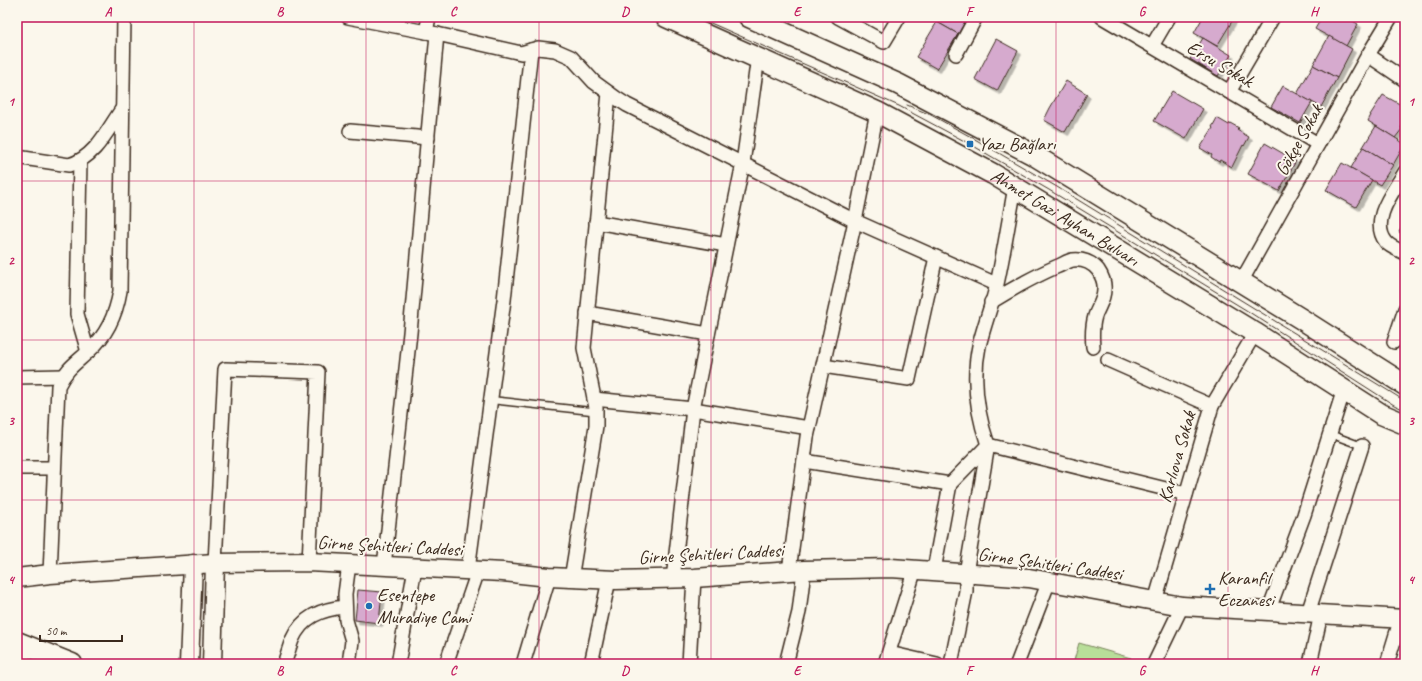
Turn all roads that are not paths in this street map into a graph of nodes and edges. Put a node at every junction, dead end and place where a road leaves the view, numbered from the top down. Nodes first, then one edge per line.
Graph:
1 (124, 17) edge
2 (348, 17) edge
3 (429, 17) edge
4 (666, 17) edge
5 (749, 17) edge
6 (838, 17) edge
7 (899, 17) edge
8 (976, 17) edge
9 (1102, 17) edge
10 (1170, 17) edge
11 (1273, 17) edge
12 (1391, 17) edge
13 (432, 33) junction
14 (1152, 46) junction
15 (531, 50) junction
16 (956, 54) dead end
17 (1368, 55) junction
18 (758, 57) junction
19 (1405, 80) edge
20 (1229, 92) junction
21 (609, 93) junction
22 (122, 109) junction
23 (877, 112) junction
24 (350, 131) dead end
25 (428, 138) junction
26 (1318, 144) junction
27 (17, 157) edge
28 (80, 161) junction
29 (743, 164) junction
30 (1405, 172) edge
31 (1015, 187) junction
32 (855, 221) junction
33 (596, 222) junction
34 (726, 245) junction
35 (1405, 253) edge
36 (936, 257) junction
37 (1241, 282) junction
38 (996, 284) junction
39 (991, 302) junction
40 (1405, 309) edge
41 (587, 313) junction
42 (1255, 333) junction
43 (708, 334) junction
44 (1394, 342) dead end
45 (1093, 347) dead end
46 (88, 352) junction
47 (1108, 360) dead end
48 (823, 366) junction
49 (63, 376) junction
50 (17, 377) edge
51 (1405, 385) edge
52 (1344, 389) junction
53 (491, 400) junction
54 (595, 404) junction
55 (1212, 406) junction
56 (692, 409) junction
57 (1405, 424) edge
58 (809, 428) junction
59 (1330, 434) junction
60 (988, 445) junction
61 (1362, 446) joint
62 (804, 461) junction
63 (17, 468) edge
64 (54, 468) junction
65 (950, 484) junction
66 (1186, 494) junction
67 (309, 562) junction
68 (215, 563) junction
69 (193, 564) junction
70 (349, 564) junction
71 (384, 566) junction
72 (415, 568) junction
73 (915, 569) junction
74 (797, 570) junction
75 (934, 570) junction
76 (473, 571) junction
77 (966, 573) junction
78 (50, 574) junction
79 (550, 577) junction
80 (17, 578) edge
81 (571, 578) junction
82 (694, 578) junction
83 (673, 579) junction
84 (609, 580) junction
85 (1049, 581) junction
86 (1155, 601) junction
87 (1182, 606) junction
88 (345, 607) junction
89 (1268, 612) junction
90 (1315, 614) junction
91 (1403, 618) edge
92 (17, 642) edge
93 (887, 659) edge
94 (17, 662) edge
95 (22, 664) edge
96 (72, 664) edge
97 (189, 664) edge
98 (212, 664) edge
99 (284, 664) edge
100 (349, 664) edge
101 (398, 664) edge
102 (446, 664) edge
103 (523, 664) edge
104 (591, 664) edge
105 (689, 664) edge
106 (786, 664) edge
107 (937, 664) edge
108 (951, 664) edge
109 (1017, 664) edge
110 (1154, 664) edge
111 (1310, 664) edge
112 (1387, 664) edge

1 - 22 street
2 - 13 street
3 - 13 street
4 - 18 main road, Ahmet Gazi Ayhan Bulvarı
5 - 37 main road, Ahmet Gazi Ayhan Bulvarı
6 - 7 street
8 - 16 street
9 - 14 street, Ersu Sokak
10 - 14 street
11 - 20 street
12 - 17 street, Gökçe Sokak
13 - 15 street
13 - 25 street
14 - 20 street, Ersu Sokak
15 - 21 street
15 - 53 street
17 - 19 street
17 - 26 street, Gökçe Sokak
18 - 23 main road, Ahmet Gazi Ayhan Bulvarı
18 - 29 street
20 - 26 street, Ersu Sokak
21 - 29 street
21 - 33 street
22 - 28 street
22 - 46 street
23 - 31 main road, Ahmet Gazi Ayhan Bulvarı
23 - 32 street
24 - 25 street
25 - 71 street
26 - 37 street, Gökçe Sokak
27 - 28 street
28 - 46 street
29 - 32 street
29 - 34 street
30 - 35 street
31 - 38 street
31 - 42 main road, Ahmet Gazi Ayhan Bulvarı
32 - 36 street
32 - 48 street
33 - 34 street
33 - 41 street
34 - 43 street
36 - 38 street
36 - 48 street
37 - 51 main road, Ahmet Gazi Ayhan Bulvarı
38 - 39 street
39 - 45 street
39 - 60 street
40 - 44 street
41 - 43 street
41 - 54 street
42 - 52 main road, Ahmet Gazi Ayhan Bulvarı
42 - 55 street, Karlıova Sokak
43 - 56 street
46 - 49 street
47 - 55 street
48 - 58 street
49 - 50 street
49 - 64 street
52 - 57 main road, Ahmet Gazi Ayhan Bulvarı
52 - 59 street
53 - 54 lane
53 - 76 street
54 - 56 street
54 - 81 street
55 - 66 street, Karlıova Sokak
56 - 58 street
56 - 83 street
58 - 62 street
59 - 61 lane
59 - 89 street
60 - 65 street
60 - 66 street
60 - 77 street
61 - 90 street
62 - 65 street
62 - 74 street
63 - 64 street
64 - 78 street
65 - 75 street
66 - 86 street, Karlıova Sokak
67 - 68 street, Girne Şehitleri Caddesi
67 - 68 street
67 - 70 street, Girne Şehitleri Caddesi
68 - 69 street, Girne Şehitleri Caddesi
68 - 98 street
69 - 78 street, Girne Şehitleri Caddesi
69 - 97 street
70 - 71 street, Girne Şehitleri Caddesi
70 - 88 street
71 - 72 street, Girne Şehitleri Caddesi
72 - 76 street, Girne Şehitleri Caddesi
72 - 101 street
73 - 74 street, Girne Şehitleri Caddesi
73 - 75 street, Girne Şehitleri Caddesi
73 - 93 street
74 - 82 street, Girne Şehitleri Caddesi
74 - 106 street
75 - 77 street, Girne Şehitleri Caddesi
76 - 79 street, Girne Şehitleri Caddesi
76 - 102 street
77 - 85 street, Girne Şehitleri Caddesi
77 - 108 street
78 - 80 street, Girne Şehitleri Caddesi
79 - 81 street, Girne Şehitleri Caddesi
79 - 103 street
81 - 84 street, Girne Şehitleri Caddesi
82 - 83 street, Girne Şehitleri Caddesi
82 - 105 street
83 - 84 street, Girne Şehitleri Caddesi
84 - 104 street
85 - 86 street, Girne Şehitleri Caddesi
85 - 109 street
86 - 87 street, Girne Şehitleri Caddesi
87 - 89 street, Girne Şehitleri Caddesi
87 - 110 street
88 - 99 street
88 - 100 street
89 - 90 street, Girne Şehitleri Caddesi
90 - 91 street, Girne Şehitleri Caddesi
90 - 111 street
91 - 112 street
92 - 96 main road
93 - 107 street
94 - 95 main road

